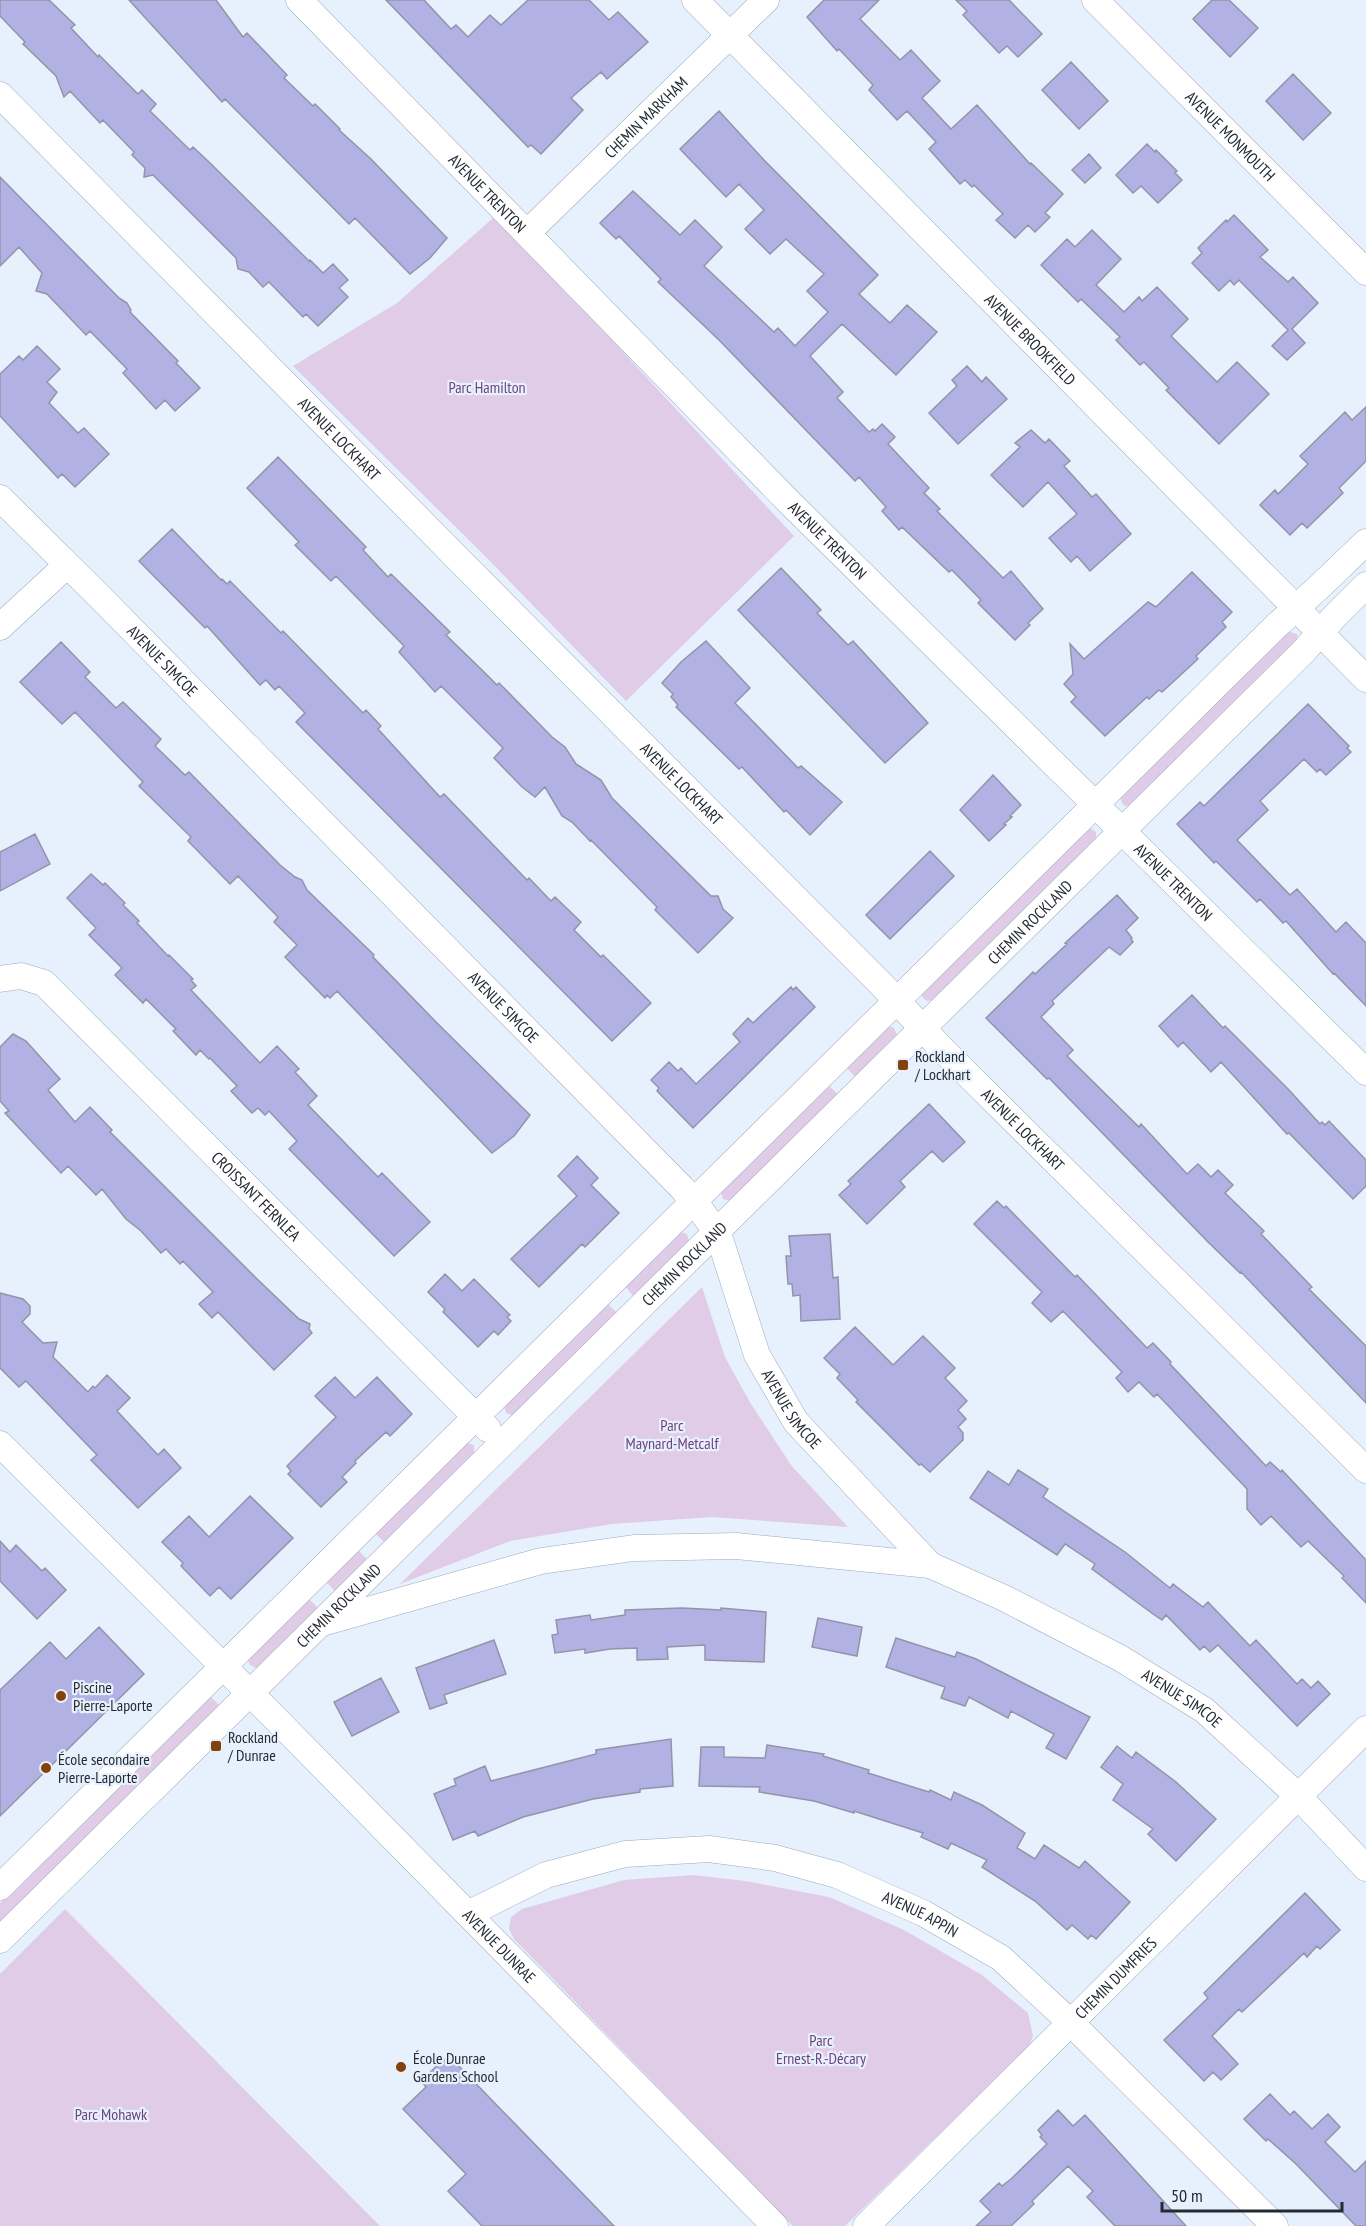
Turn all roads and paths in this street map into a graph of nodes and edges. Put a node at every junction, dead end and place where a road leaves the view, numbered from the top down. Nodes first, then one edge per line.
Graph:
1 (299, 0) edge
2 (695, 0) edge
3 (766, 0) edge
4 (1095, 0) edge
5 (730, 35) junction
6 (0, 95) edge
7 (527, 233) junction
8 (1366, 272) edge
9 (0, 498) edge
10 (1366, 542) edge
11 (67, 565) junction
12 (1366, 585) edge
13 (1297, 607) junction
14 (0, 627) edge
15 (1321, 632) junction
16 (1366, 680) edge
17 (1095, 804) junction
18 (1122, 831) junction
19 (0, 979) edge
20 (897, 1000) junction
21 (922, 1028) junction
22 (1366, 1072) edge
23 (694, 1201) junction
24 (716, 1231) junction
25 (476, 1417) junction
26 (502, 1443) junction
27 (0, 1444) edge
28 (1366, 1470) edge
29 (930, 1566) junction
30 (320, 1623) junction
31 (223, 1667) junction
32 (249, 1693) junction
33 (1366, 1729) edge
34 (1298, 1796) junction
35 (1366, 1868) edge
36 (0, 1887) edge
37 (468, 1914) junction
38 (0, 1940) edge
39 (1070, 2022) junction
40 (775, 2226) edge
41 (866, 2226) edge
42 (1275, 2226) edge

1 - 7 street, AVENUE TRENTON
2 - 5 street, AVENUE BROOKFIELD
3 - 5 street, CHEMIN MARKHAM
4 - 8 street, AVENUE MONMOUTH
5 - 7 street, CHEMIN MARKHAM
5 - 13 street, AVENUE BROOKFIELD
6 - 20 street, AVENUE LOCKHART
7 - 17 street, AVENUE TRENTON
9 - 11 street, AVENUE SIMCOE
10 - 13 street
11 - 14 street
11 - 23 street, AVENUE SIMCOE
12 - 15 street, CHEMIN ROCKLAND
13 - 15 street, AVENUE BROOKFIELD
13 - 17 street
15 - 16 street, AVENUE BROOKFIELD
15 - 18 street, CHEMIN ROCKLAND
17 - 18 street, AVENUE TRENTON
17 - 20 street
18 - 21 street, CHEMIN ROCKLAND
18 - 22 street, AVENUE TRENTON
19 - 25 street, CROISSANT FERNLEA
20 - 21 street, AVENUE LOCKHART
20 - 23 street
21 - 24 street, CHEMIN ROCKLAND
21 - 28 street, AVENUE LOCKHART
23 - 24 street, AVENUE SIMCOE
23 - 25 street
24 - 26 street, CHEMIN ROCKLAND
24 - 29 street, AVENUE SIMCOE
25 - 26 street, CROISSANT FERNLEA
25 - 31 street
26 - 30 street, CHEMIN ROCKLAND
27 - 31 street
29 - 30 street, AVENUE SIMCOE
29 - 34 street, AVENUE SIMCOE
30 - 32 street, CHEMIN ROCKLAND
31 - 32 street, AVENUE DUNRAE
31 - 36 street
32 - 37 street, AVENUE DUNRAE
32 - 38 street, CHEMIN ROCKLAND
33 - 34 street, CHEMIN DUMFRIES
34 - 35 street, AVENUE SIMCOE
34 - 39 street, CHEMIN DUMFRIES
37 - 39 street, AVENUE APPIN
37 - 40 street, AVENUE DUNRAE
39 - 41 street, CHEMIN DUMFRIES
39 - 42 street, AVENUE APPIN

